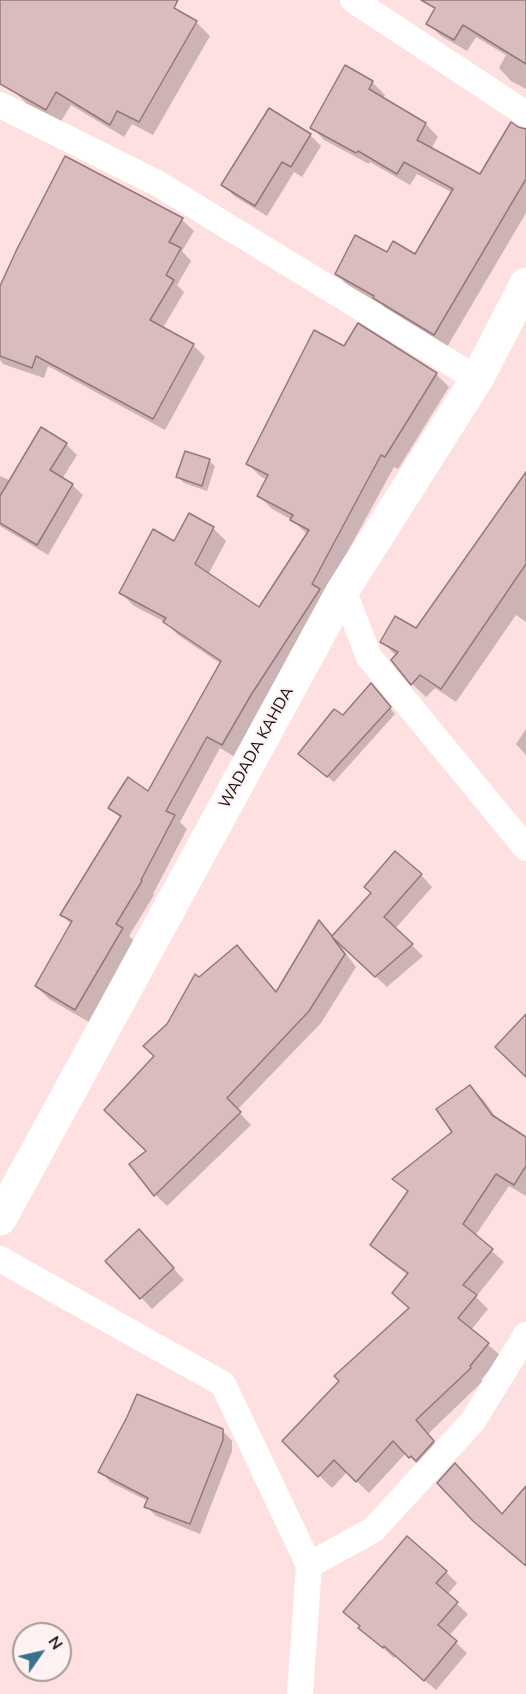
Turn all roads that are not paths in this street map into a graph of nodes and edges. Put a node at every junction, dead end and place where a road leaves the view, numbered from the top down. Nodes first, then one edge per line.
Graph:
1 (353, 0) edge
2 (0, 105) edge
3 (526, 114) edge
4 (526, 284) edge
5 (477, 379) junction
6 (343, 590) junction
7 (526, 848) edge
8 (0, 1219) edge
9 (0, 1258) edge
10 (526, 1335) edge
11 (309, 1565) junction
12 (300, 1694) edge

1 - 3 street
2 - 5 street
4 - 5 main road, WADADA KAHDA
5 - 6 main road, WADADA KAHDA
6 - 7 street
6 - 8 main road, WADADA KAHDA
9 - 11 street
10 - 11 street
11 - 12 street

